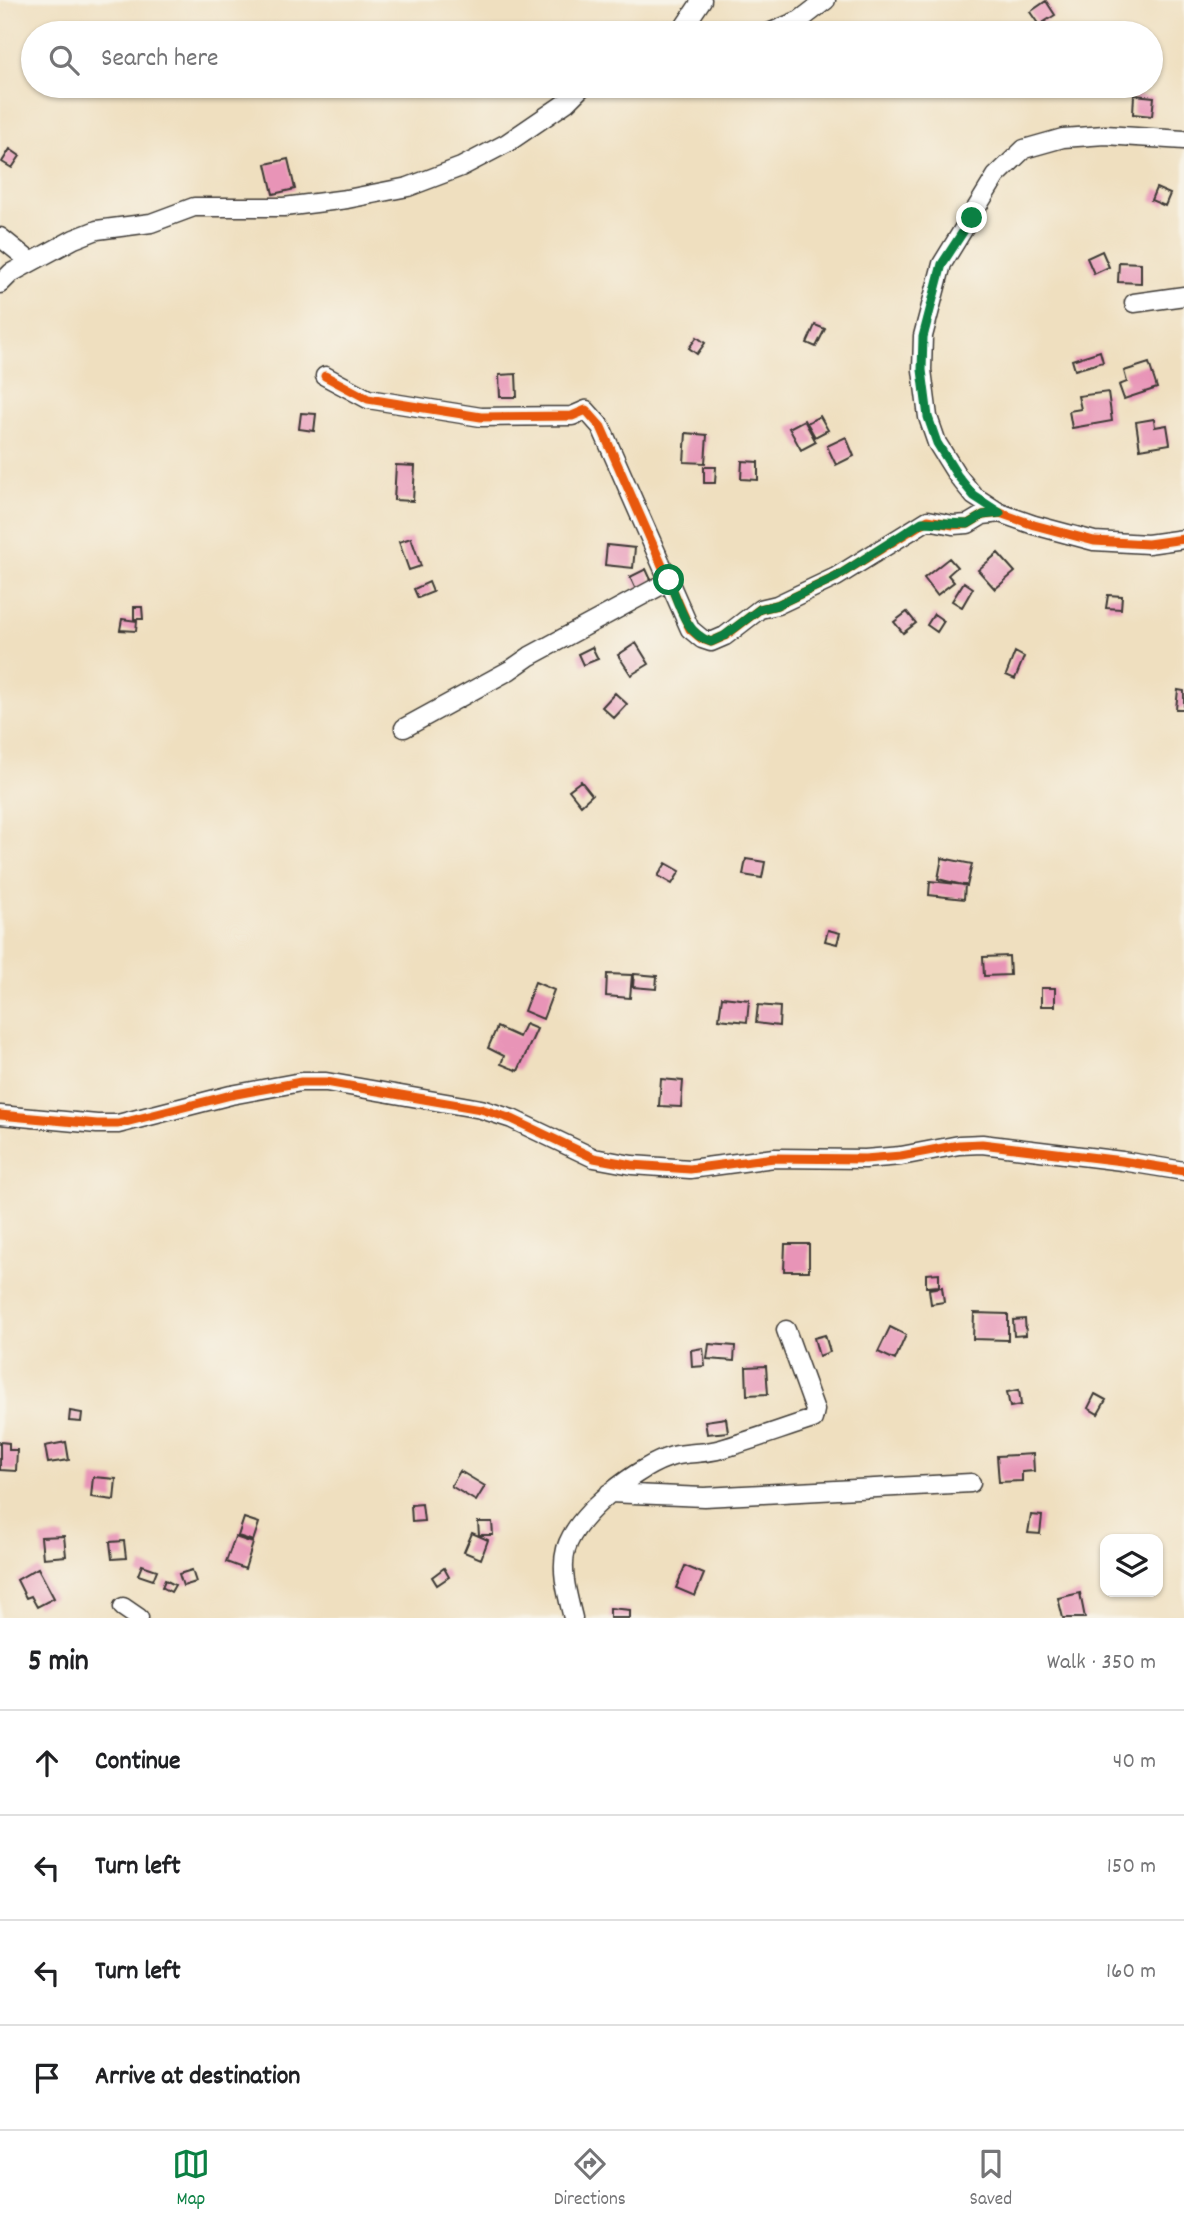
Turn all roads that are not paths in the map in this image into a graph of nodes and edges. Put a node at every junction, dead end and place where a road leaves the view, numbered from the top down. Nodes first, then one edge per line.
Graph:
1 (702, 0) edge
2 (826, 0) edge
3 (688, 21) edge
4 (798, 21) edge
5 (571, 98) edge
6 (1184, 140) edge
7 (0, 237) edge
8 (31, 262) junction
9 (0, 284) edge
10 (1184, 296) edge
11 (1134, 303) dead end
12 (324, 376) dead end
13 (1000, 513) junction
14 (1184, 539) edge
15 (669, 580) junction
16 (404, 728) dead end
17 (0, 1115) edge
18 (1184, 1171) edge
19 (786, 1330) dead end
20 (971, 1483) dead end
21 (609, 1493) junction
22 (123, 1607) dead end
23 (139, 1618) edge
24 (573, 1618) edge

1 - 3 street
2 - 4 street
5 - 8 street
6 - 13 street
7 - 8 street
8 - 9 street
10 - 11 street
12 - 15 street
13 - 14 street
13 - 15 street
15 - 16 street
17 - 18 street
19 - 21 street
20 - 21 street
21 - 24 street
22 - 23 street

